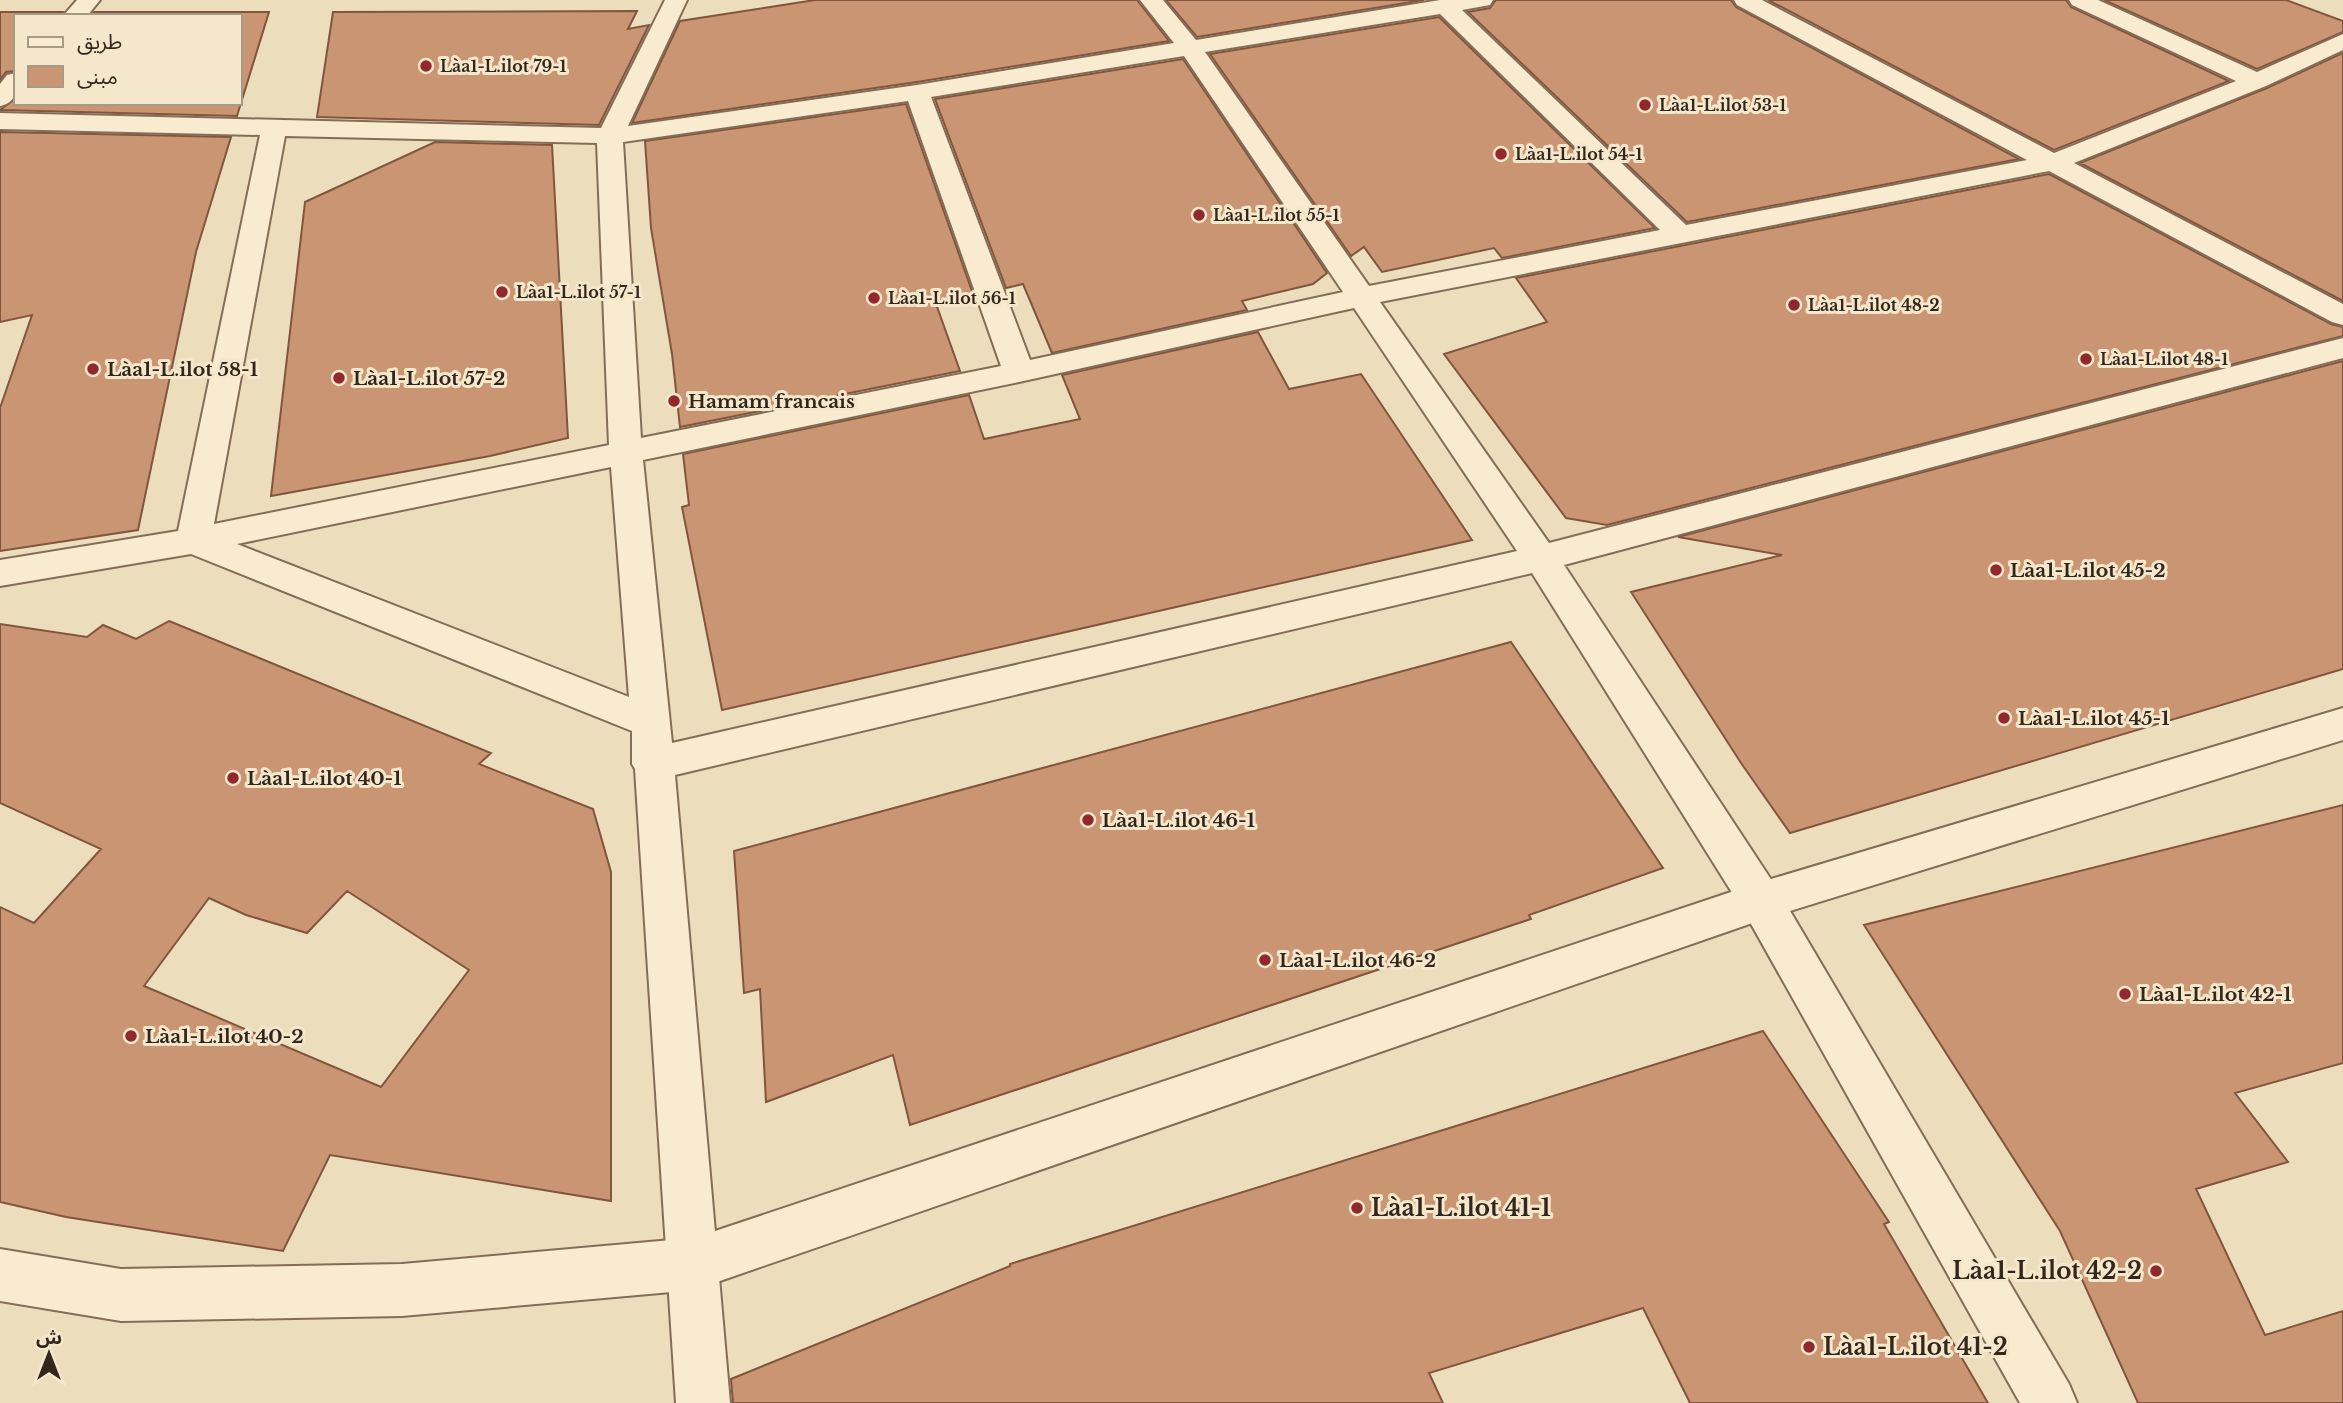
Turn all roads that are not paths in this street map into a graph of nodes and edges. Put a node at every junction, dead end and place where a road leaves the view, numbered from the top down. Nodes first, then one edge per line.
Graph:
1 (89, 0) edge
2 (676, 0) edge
3 (1151, 0) edge
4 (1482, 0) edge
5 (1745, 0) edge
6 (2088, 1) edge
7 (1445, 6) junction
8 (76, 14) edge
9 (2343, 41) edge
10 (1191, 49) junction
11 (14, 82) edge
12 (2256, 82) junction
13 (917, 92) junction
14 (0, 99) edge
15 (0, 121) edge
16 (274, 129) junction
17 (610, 136) junction
18 (2055, 162) junction
19 (1680, 235) junction
20 (1361, 297) junction
21 (2343, 316) edge
22 (2343, 348) edge
23 (1019, 372) junction
24 (626, 453) junction
25 (193, 541) junction
26 (1541, 558) junction
27 (0, 573) edge
28 (651, 722) junction
29 (2343, 724) edge
30 (652, 764) junction
31 (1761, 901) junction
32 (694, 1264) junction
33 (0, 1275) edge
34 (703, 1403) edge
35 (2050, 1403) edge

1 - 8 street
2 - 17 street
3 - 10 street
4 - 7 street
5 - 18 street
6 - 12 street
7 - 10 street
7 - 19 street
9 - 12 street
10 - 13 street
10 - 20 street
11 - 14 street
12 - 18 street
13 - 17 street
13 - 23 street
15 - 16 street
16 - 17 street
16 - 25 street
17 - 24 street
18 - 19 street
18 - 21 street
19 - 20 street
20 - 23 street
20 - 26 street
22 - 26 street
23 - 24 street
24 - 25 street
24 - 28 street
25 - 27 street
25 - 28 street
26 - 30 street
26 - 31 street
28 - 30 street
29 - 31 street
30 - 32 street
31 - 32 street
31 - 35 street
32 - 33 street
32 - 34 street

